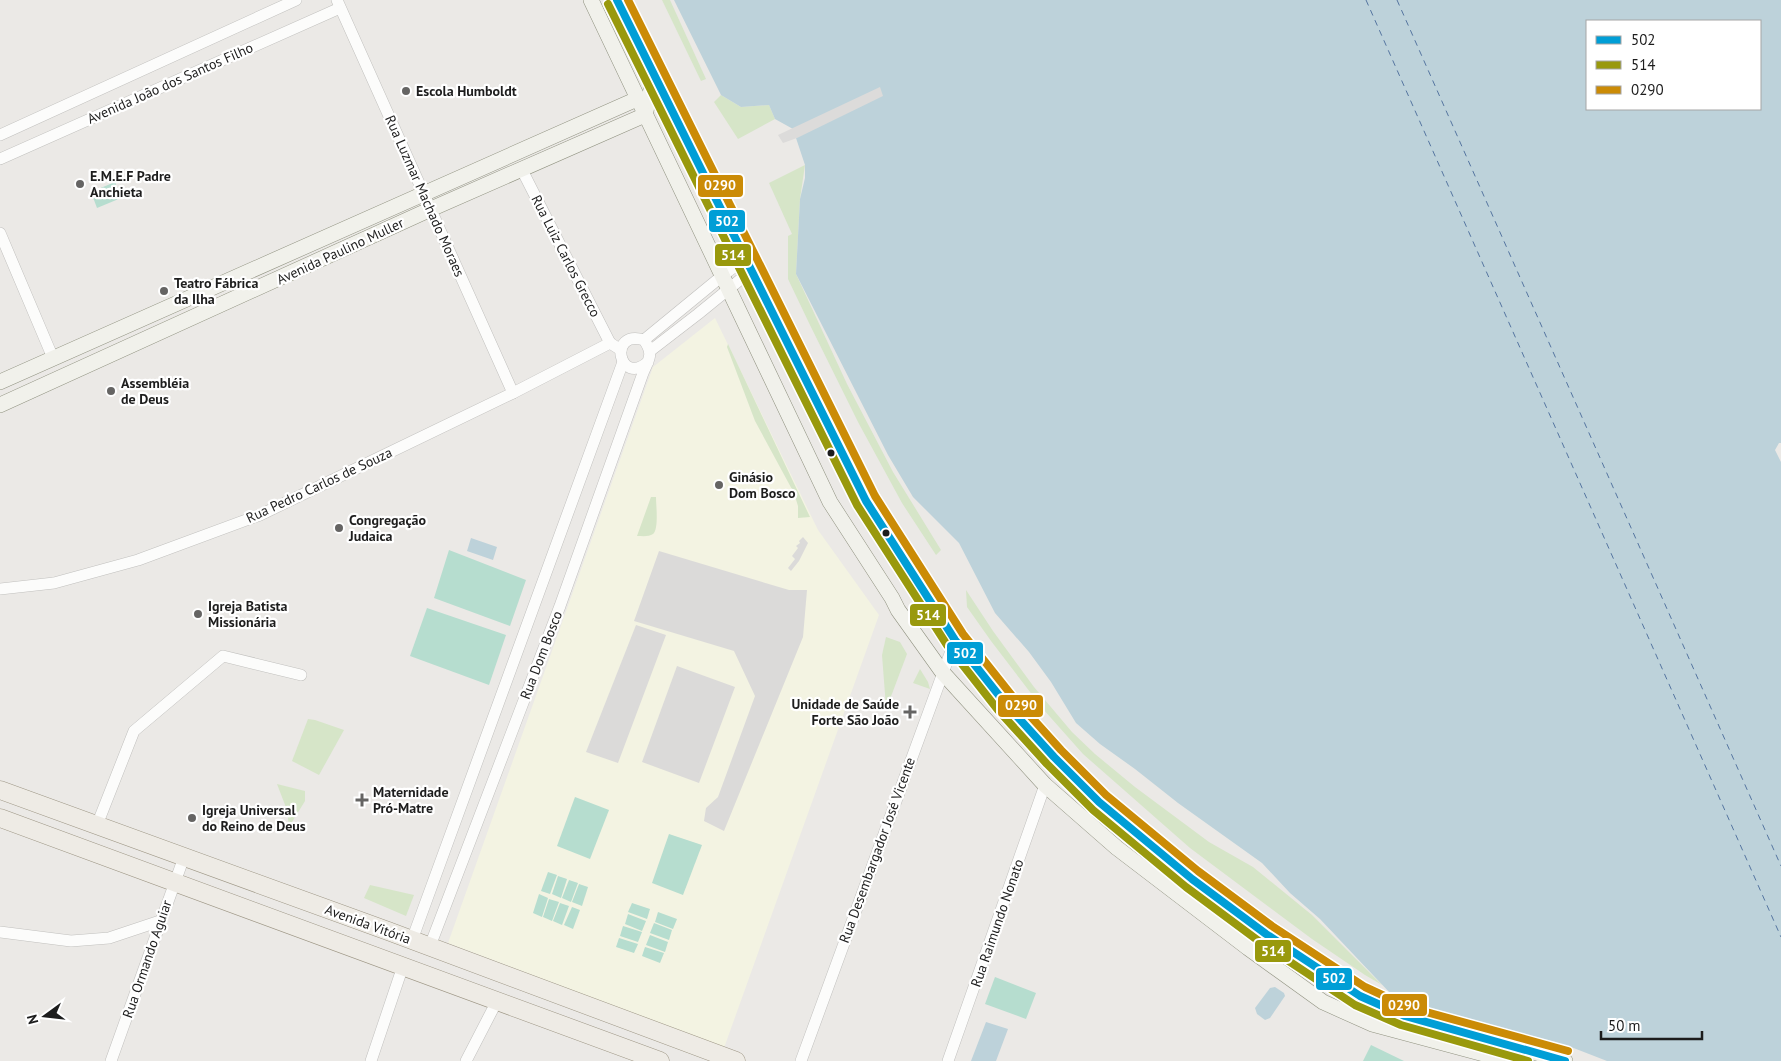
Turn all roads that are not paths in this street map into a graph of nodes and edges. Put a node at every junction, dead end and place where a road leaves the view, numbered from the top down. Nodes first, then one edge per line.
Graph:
1 (296, 0) edge
2 (590, 0) edge
3 (617, 0) edge
4 (339, 4) edge
5 (654, 77) junction
6 (637, 99) junction
7 (645, 115) junction
8 (0, 135) edge
9 (0, 159) edge
10 (522, 170) junction
11 (424, 194) junction
12 (431, 209) junction
13 (0, 233) edge
14 (749, 264) junction
15 (722, 276) junction
16 (729, 289) junction
17 (644, 340) junction
18 (610, 343) junction
19 (621, 350) junction
20 (649, 357) junction
21 (53, 358) junction
22 (622, 362) junction
23 (0, 382) edge
24 (513, 393) junction
25 (0, 405) edge
26 (0, 590) edge
27 (954, 640) junction
28 (943, 672) junction
29 (301, 675) dead end
30 (1045, 785) junction
31 (0, 790) edge
32 (0, 818) edge
33 (97, 825) junction
34 (184, 857) junction
35 (174, 882) junction
36 (160, 922) junction
37 (0, 932) edge
38 (412, 940) junction
39 (430, 946) junction
40 (410, 969) junction
41 (497, 1001) junction
42 (114, 1060) edge
43 (371, 1061) edge
44 (466, 1061) edge
45 (660, 1061) edge
46 (736, 1061) edge
47 (801, 1061) edge
48 (948, 1061) edge
49 (1510, 1061) edge
50 (1565, 1061) edge

1 - 8 street, Avenida João dos Santos Filho
2 - 6 main road
3 - 5 main road
4 - 9 street, Avenida João dos Santos Filho
4 - 11 street, Rua Luzmar Machado Moraes
5 - 7 main road
5 - 14 main road
6 - 7 main road
6 - 11 main road, Avenida Paulino Muller
7 - 10 main road, Avenida Paulino Muller
7 - 15 main road
10 - 12 main road, Avenida Paulino Muller
10 - 18 street, Rua Luiz Carlos Grecco
11 - 12 street, Rua Luzmar Machado Moraes
11 - 21 main road, Avenida Paulino Muller
12 - 24 street, Rua Luzmar Machado Moraes
12 - 25 main road, Avenida Paulino Muller
13 - 21 street
14 - 15 street
14 - 16 street
14 - 27 main road
15 - 16 main road
15 - 17 street
16 - 20 street
16 - 28 main road
17 - 19 street
17 - 20 street
18 - 19 street
18 - 24 street, Rua Pedro Carlos de Souza
19 - 22 street
20 - 22 street
20 - 39 street, Rua Dom Bosco
21 - 23 main road, Avenida Paulino Muller
22 - 38 street, Rua Dom Bosco
24 - 26 street, Rua Pedro Carlos de Souza
27 - 28 street, Rua Desembargador José Vicente
27 - 50 main road
28 - 30 main road
28 - 47 street, Rua Desembargador José Vicente
29 - 33 street
30 - 48 street, Rua Raimundo Nonato
30 - 49 main road
31 - 33 main road, Avenida Vitória
32 - 35 main road, Avenida Vitória
33 - 34 main road, Avenida Vitória
34 - 35 street, Rua Ormando Aguiar
34 - 38 main road, Avenida Vitória
35 - 36 street, Rua Ormando Aguiar
35 - 40 main road, Avenida Vitória
36 - 37 street
36 - 42 street, Rua Ormando Aguiar
38 - 39 main road, Avenida Vitória
38 - 40 main road
39 - 46 main road, Avenida Vitória
40 - 41 main road, Avenida Vitória
40 - 43 street
41 - 44 street
41 - 45 main road, Avenida Vitória

